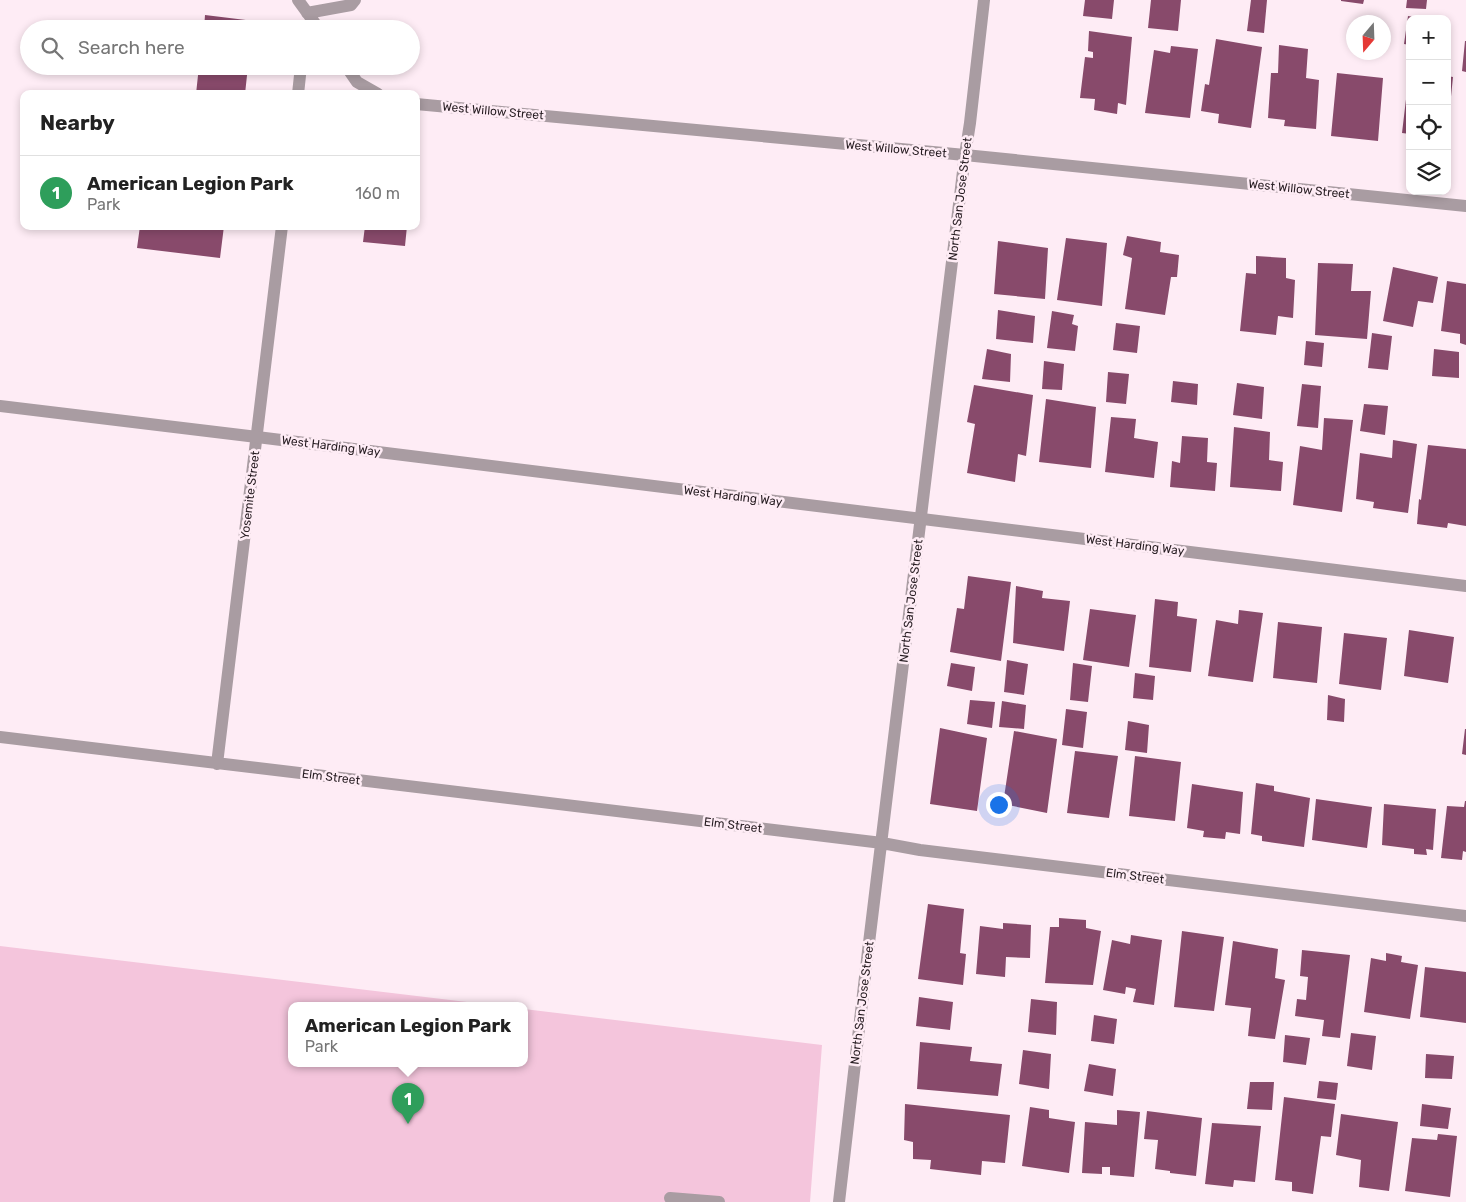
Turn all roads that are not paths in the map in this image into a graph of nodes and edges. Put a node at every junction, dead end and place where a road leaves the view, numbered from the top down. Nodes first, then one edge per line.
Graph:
1 (298, 0) edge
2 (355, 0) edge
3 (984, 0) edge
4 (308, 6) edge
5 (306, 20) edge
6 (315, 20) edge
7 (300, 75) edge
8 (352, 75) edge
9 (298, 90) edge
10 (371, 90) edge
11 (420, 104) edge
12 (965, 156) junction
13 (1466, 206) edge
14 (282, 230) edge
15 (0, 406) edge
16 (257, 437) junction
17 (921, 519) junction
18 (1466, 586) edge
19 (0, 737) edge
20 (217, 764) junction
21 (882, 843) junction
22 (1466, 916) edge
23 (670, 1198) dead end
24 (719, 1202) edge
25 (839, 1202) edge

1 - 4 street
2 - 4 street
3 - 12 street, North San Jose Street
4 - 5 street
4 - 6 street
7 - 9 street
8 - 10 street
11 - 12 street, West Willow Street
12 - 13 street, West Willow Street
12 - 17 street, North San Jose Street
14 - 16 street, Yosemite Street
15 - 16 street, West Harding Way
16 - 17 street, West Harding Way
16 - 20 street, Yosemite Street
17 - 18 street, West Harding Way
17 - 21 street, North San Jose Street
19 - 20 street, Elm Street
20 - 21 street, Elm Street
21 - 22 street, Elm Street
21 - 25 street, North San Jose Street
23 - 24 street

